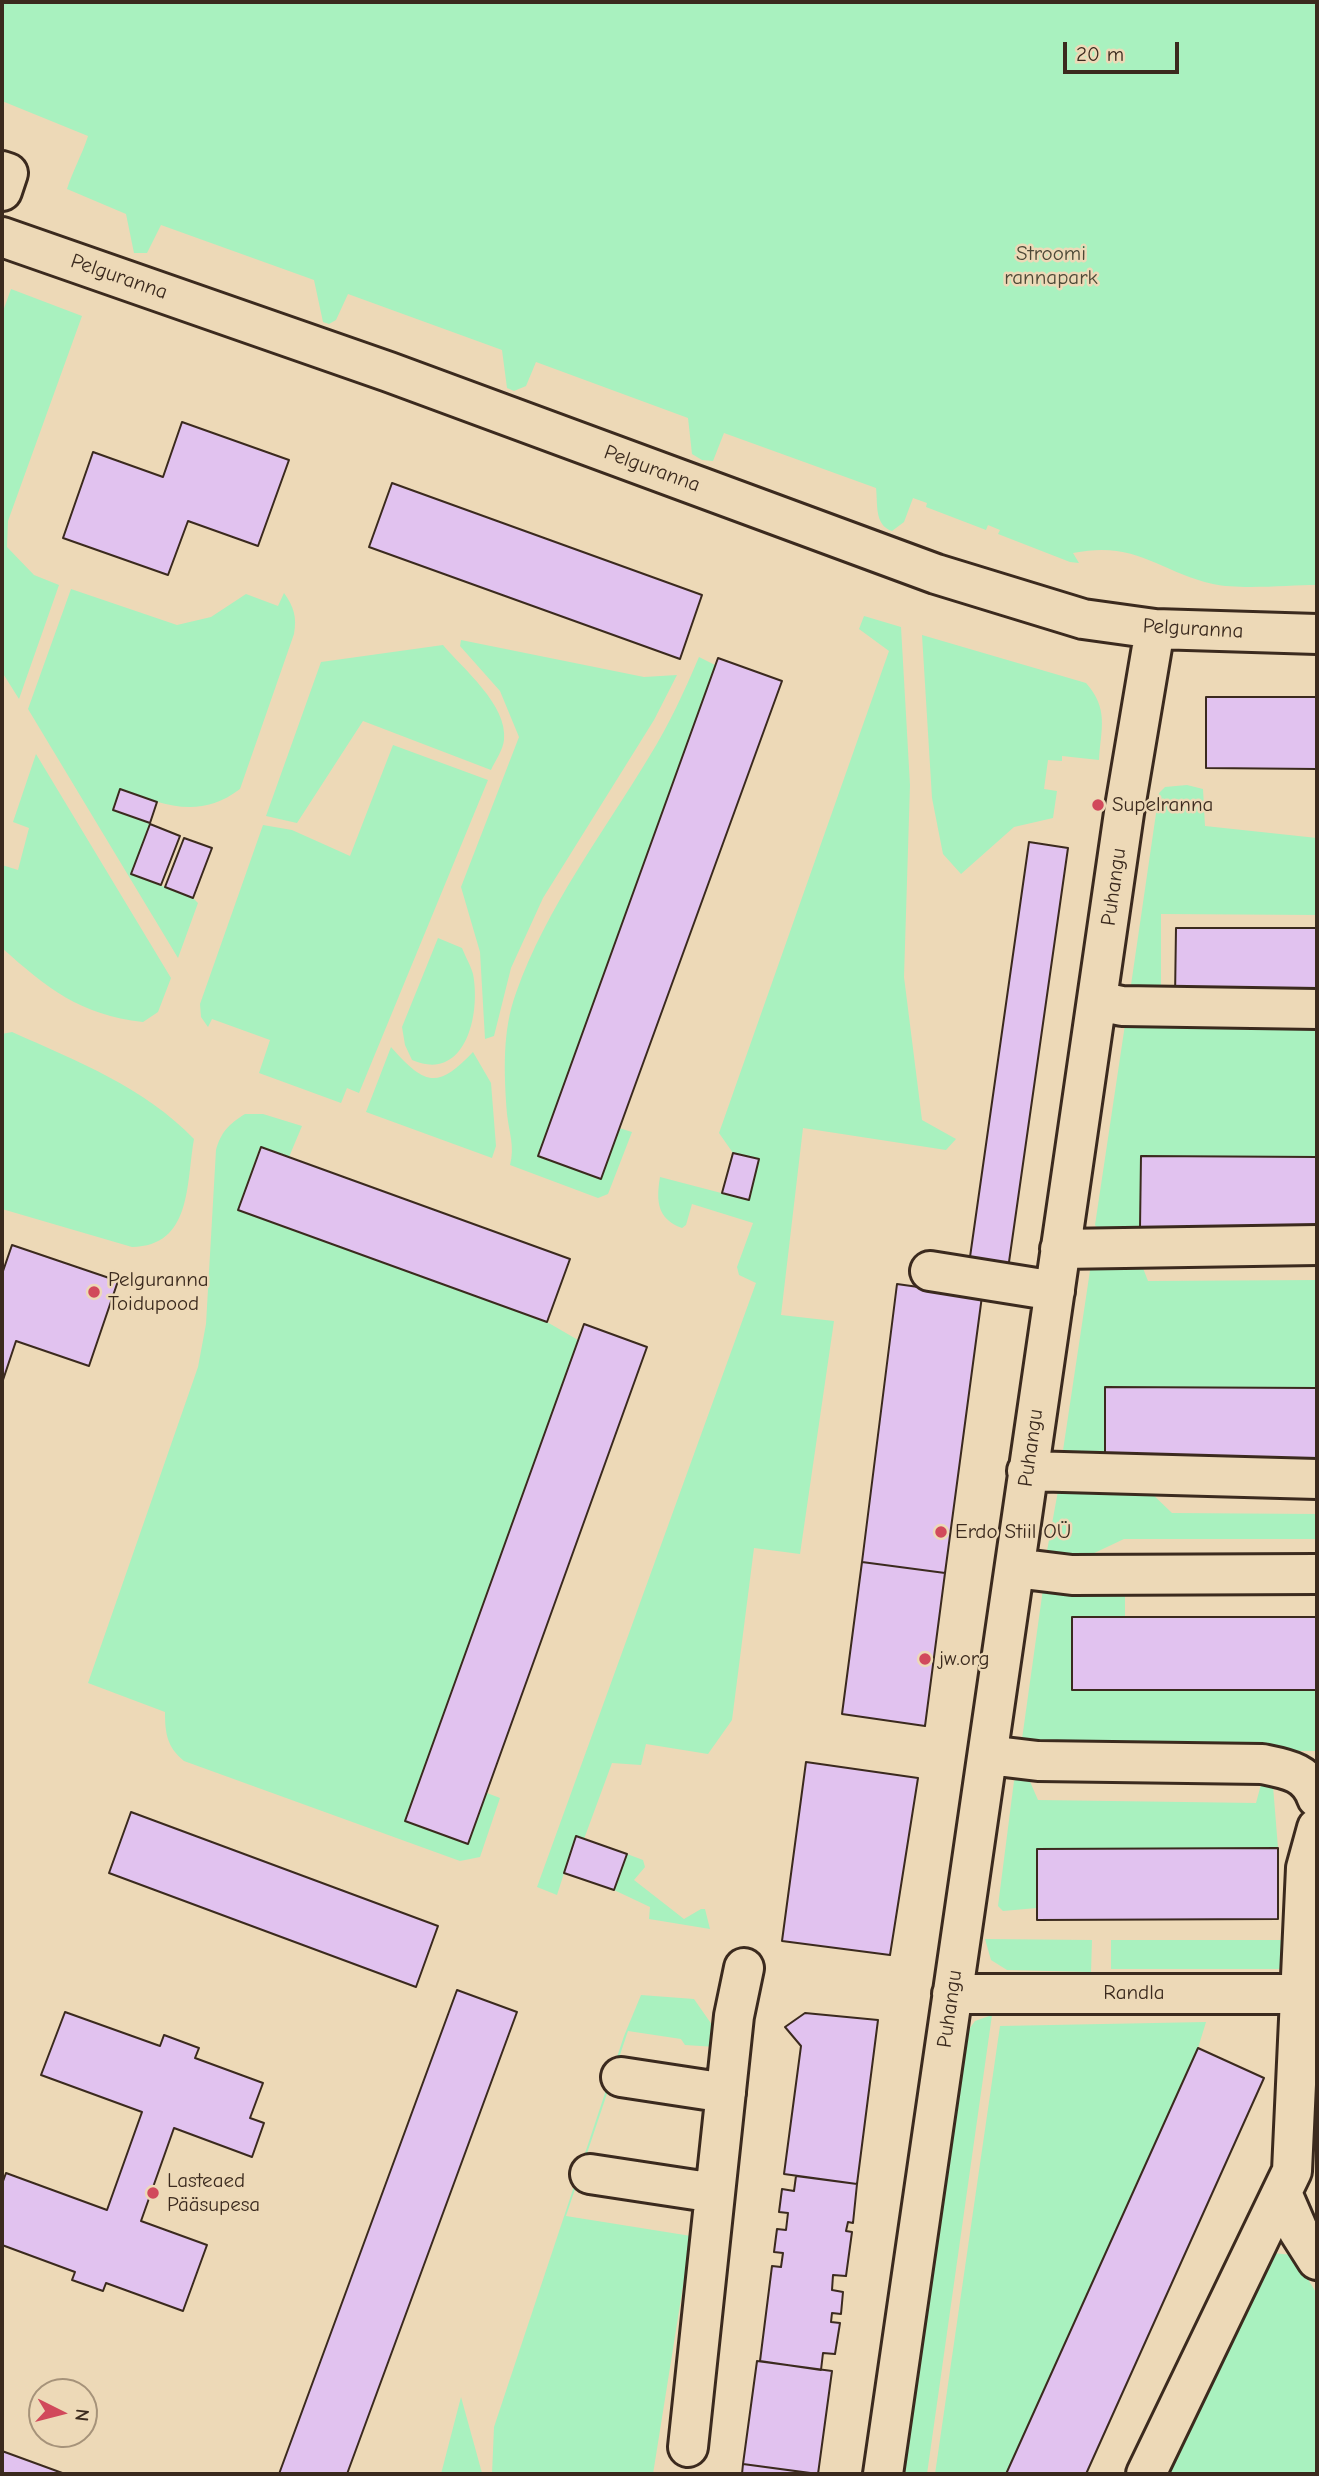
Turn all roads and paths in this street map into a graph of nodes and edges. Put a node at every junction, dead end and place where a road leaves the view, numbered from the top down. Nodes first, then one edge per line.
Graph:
1 (2, 171) edge
2 (2, 191) edge
3 (2, 237) edge
4 (1155, 629) junction
5 (1317, 634) edge
6 (1098, 1001) junction
7 (1317, 1009) edge
8 (1317, 1245) edge
9 (1060, 1249) junction
10 (930, 1271) dead end
11 (1055, 1291) junction
12 (1027, 1471) junction
13 (1317, 1479) edge
14 (1015, 1568) junction
15 (1317, 1574) edge
16 (988, 1755) junction
17 (1317, 1798) edge
18 (1317, 1828) edge
19 (744, 1968) dead end
20 (952, 1994) junction
21 (1310, 1994) edge
22 (621, 2077) dead end
23 (726, 2093) junction
24 (590, 2174) dead end
25 (1297, 2179) edge
26 (715, 2193) junction
27 (1317, 2260) edge
28 (688, 2446) dead end
29 (883, 2474) edge
30 (1146, 2474) edge

1 - 2 street
3 - 4 street, Pelguranna
4 - 5 street, Pelguranna
4 - 6 street, Puhangu
6 - 7 street
6 - 9 street, Puhangu
8 - 9 street
9 - 11 street, Puhangu
10 - 11 street
11 - 12 street, Puhangu
12 - 13 street
12 - 14 street, Puhangu
14 - 15 street
14 - 16 street, Puhangu
16 - 17 street
16 - 20 street, Puhangu
18 - 21 street
19 - 23 street
20 - 21 street, Randla
20 - 29 street, Puhangu
21 - 25 street
22 - 23 street
23 - 26 street
24 - 26 street
25 - 27 street
25 - 30 street
26 - 28 street

